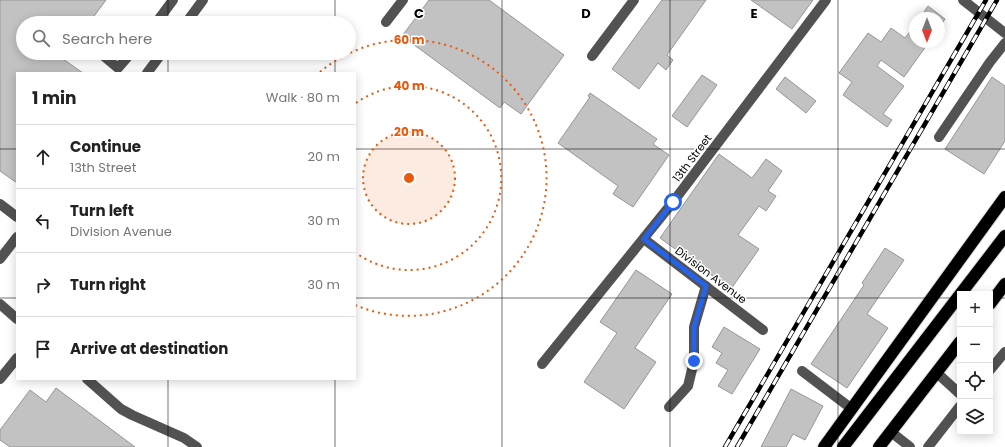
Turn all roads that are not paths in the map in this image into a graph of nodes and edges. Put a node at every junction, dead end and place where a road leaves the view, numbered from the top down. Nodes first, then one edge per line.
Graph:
1 (173, 0) edge
2 (203, 0) edge
3 (403, 0) edge
4 (634, 0) edge
5 (826, 0) edge
6 (963, 0) edge
7 (165, 16) edge
8 (191, 16) edge
9 (386, 22) dead end
10 (1005, 33) edge
11 (1005, 42) edge
12 (592, 56) dead end
13 (108, 60) edge
14 (125, 60) edge
15 (157, 60) edge
16 (148, 72) edge
17 (939, 137) dead end
18 (1005, 197) edge
19 (0, 204) edge
20 (16, 216) edge
21 (1005, 236) edge
22 (16, 238) edge
23 (644, 239) junction
24 (0, 259) edge
25 (1005, 284) edge
26 (706, 286) junction
27 (993, 300) edge
28 (0, 304) edge
29 (16, 318) edge
30 (764, 330) dead end
31 (957, 346) edge
32 (1005, 352) edge
33 (16, 359) edge
34 (542, 364) dead end
35 (993, 366) edge
36 (802, 371) dead end
37 (937, 373) junction
38 (0, 379) edge
39 (88, 380) edge
40 (957, 391) edge
41 (669, 407) dead end
42 (852, 409) junction
43 (957, 410) edge
44 (890, 432) junction
45 (197, 447) edge
46 (824, 447) edge
47 (843, 447) edge
48 (879, 447) edge
49 (910, 447) edge
50 (928, 447) edge

1 - 7 street
2 - 8 street
3 - 9 street
4 - 12 street
5 - 23 street, 13th Street
6 - 10 street
11 - 17 street
13 - 14 street
15 - 16 street
18 - 42 highway
19 - 20 street
21 - 47 highway
22 - 24 street
23 - 26 street, Division Avenue
23 - 34 street, 13th Street
25 - 27 highway
26 - 30 street, Division Avenue
26 - 41 street
28 - 29 street
31 - 37 highway
32 - 35 street
33 - 38 street
36 - 42 street
37 - 40 street
37 - 44 highway
39 - 45 street
42 - 46 highway
43 - 50 street
44 - 48 highway
44 - 49 street

